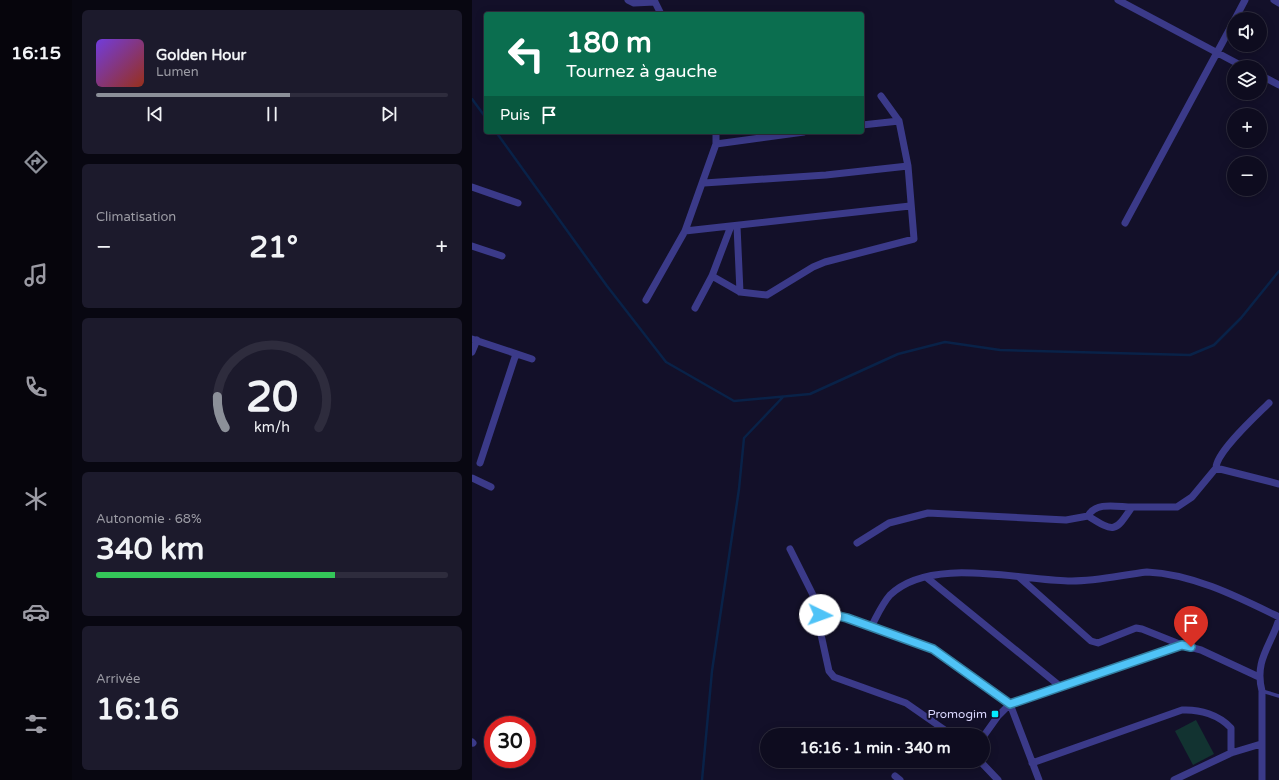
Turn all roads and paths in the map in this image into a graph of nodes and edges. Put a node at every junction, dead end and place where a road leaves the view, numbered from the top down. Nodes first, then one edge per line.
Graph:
1 (628, 0) edge
2 (1118, 0) edge
3 (1245, 0) edge
4 (1274, 0) edge
5 (654, 1) edge
6 (1279, 3) edge
7 (660, 12) edge
8 (1238, 12) edge
9 (1227, 33) edge
10 (1217, 52) junction
11 (1231, 60) edge
12 (1267, 79) edge
13 (1279, 85) edge
14 (881, 96) dead end
15 (899, 121) junction
16 (864, 125) edge
17 (716, 134) edge
18 (789, 134) edge
19 (716, 144) junction
20 (908, 166) junction
21 (704, 183) junction
22 (472, 187) edge
23 (518, 203) dead end
24 (910, 206) junction
25 (1125, 222) dead end
26 (734, 226) junction
27 (686, 231) junction
28 (472, 246) edge
29 (502, 256) dead end
30 (712, 276) junction
31 (740, 292) junction
32 (646, 300) dead end
33 (696, 308) dead end
34 (474, 339) edge
35 (472, 352) edge
36 (516, 354) junction
37 (532, 359) dead end
38 (1269, 403) dead end
39 (480, 463) dead end
40 (1216, 468) junction
41 (472, 478) edge
42 (1279, 484) edge
43 (491, 487) dead end
44 (1132, 507) junction
45 (1088, 516) junction
46 (858, 543) dead end
47 (790, 549) dead end
48 (926, 577) junction
49 (1020, 578) junction
50 (820, 615) junction
51 (1279, 618) edge
52 (871, 627) junction
53 (1182, 645) junction
54 (1258, 677) junction
55 (1061, 687) junction
56 (1262, 690) junction
57 (1279, 696) edge
58 (1010, 704) junction
59 (942, 728) edge
60 (989, 728) edge
61 (1261, 744) junction
62 (1231, 753) junction
63 (1032, 763) junction
64 (987, 768) edge
65 (998, 780) edge
66 (1039, 780) edge
67 (1174, 780) edge
68 (1262, 780) edge

1 - 5 street
2 - 10 street
3 - 8 street
4 - 6 street
5 - 7 street
9 - 10 street
10 - 11 street
10 - 25 street
12 - 13 street
14 - 15 street
15 - 16 street
15 - 20 street
17 - 19 street
18 - 19 street
19 - 21 street
20 - 21 street
20 - 24 street
21 - 27 street
22 - 23 street
24 - 26 street
24 - 31 street
26 - 27 street
26 - 30 street
26 - 31 street
27 - 32 street
28 - 29 street
30 - 31 street
30 - 33 street
34 - 35 street
34 - 36 street
36 - 37 street
36 - 39 street
38 - 40 street
40 - 42 street
40 - 44 street
41 - 43 street
44 - 45 street
44 - 45 street
45 - 46 street
47 - 50 street
48 - 49 street
48 - 52 street
48 - 55 street
49 - 51 street
49 - 53 street
50 - 52 street
50 - 59 street
51 - 54 street
52 - 58 street
53 - 54 street
53 - 55 street
54 - 56 street
55 - 58 street
56 - 57 lane
56 - 61 street
58 - 60 street
58 - 63 street
61 - 62 street
61 - 68 street
62 - 63 street
62 - 67 street
63 - 66 street
64 - 65 street

